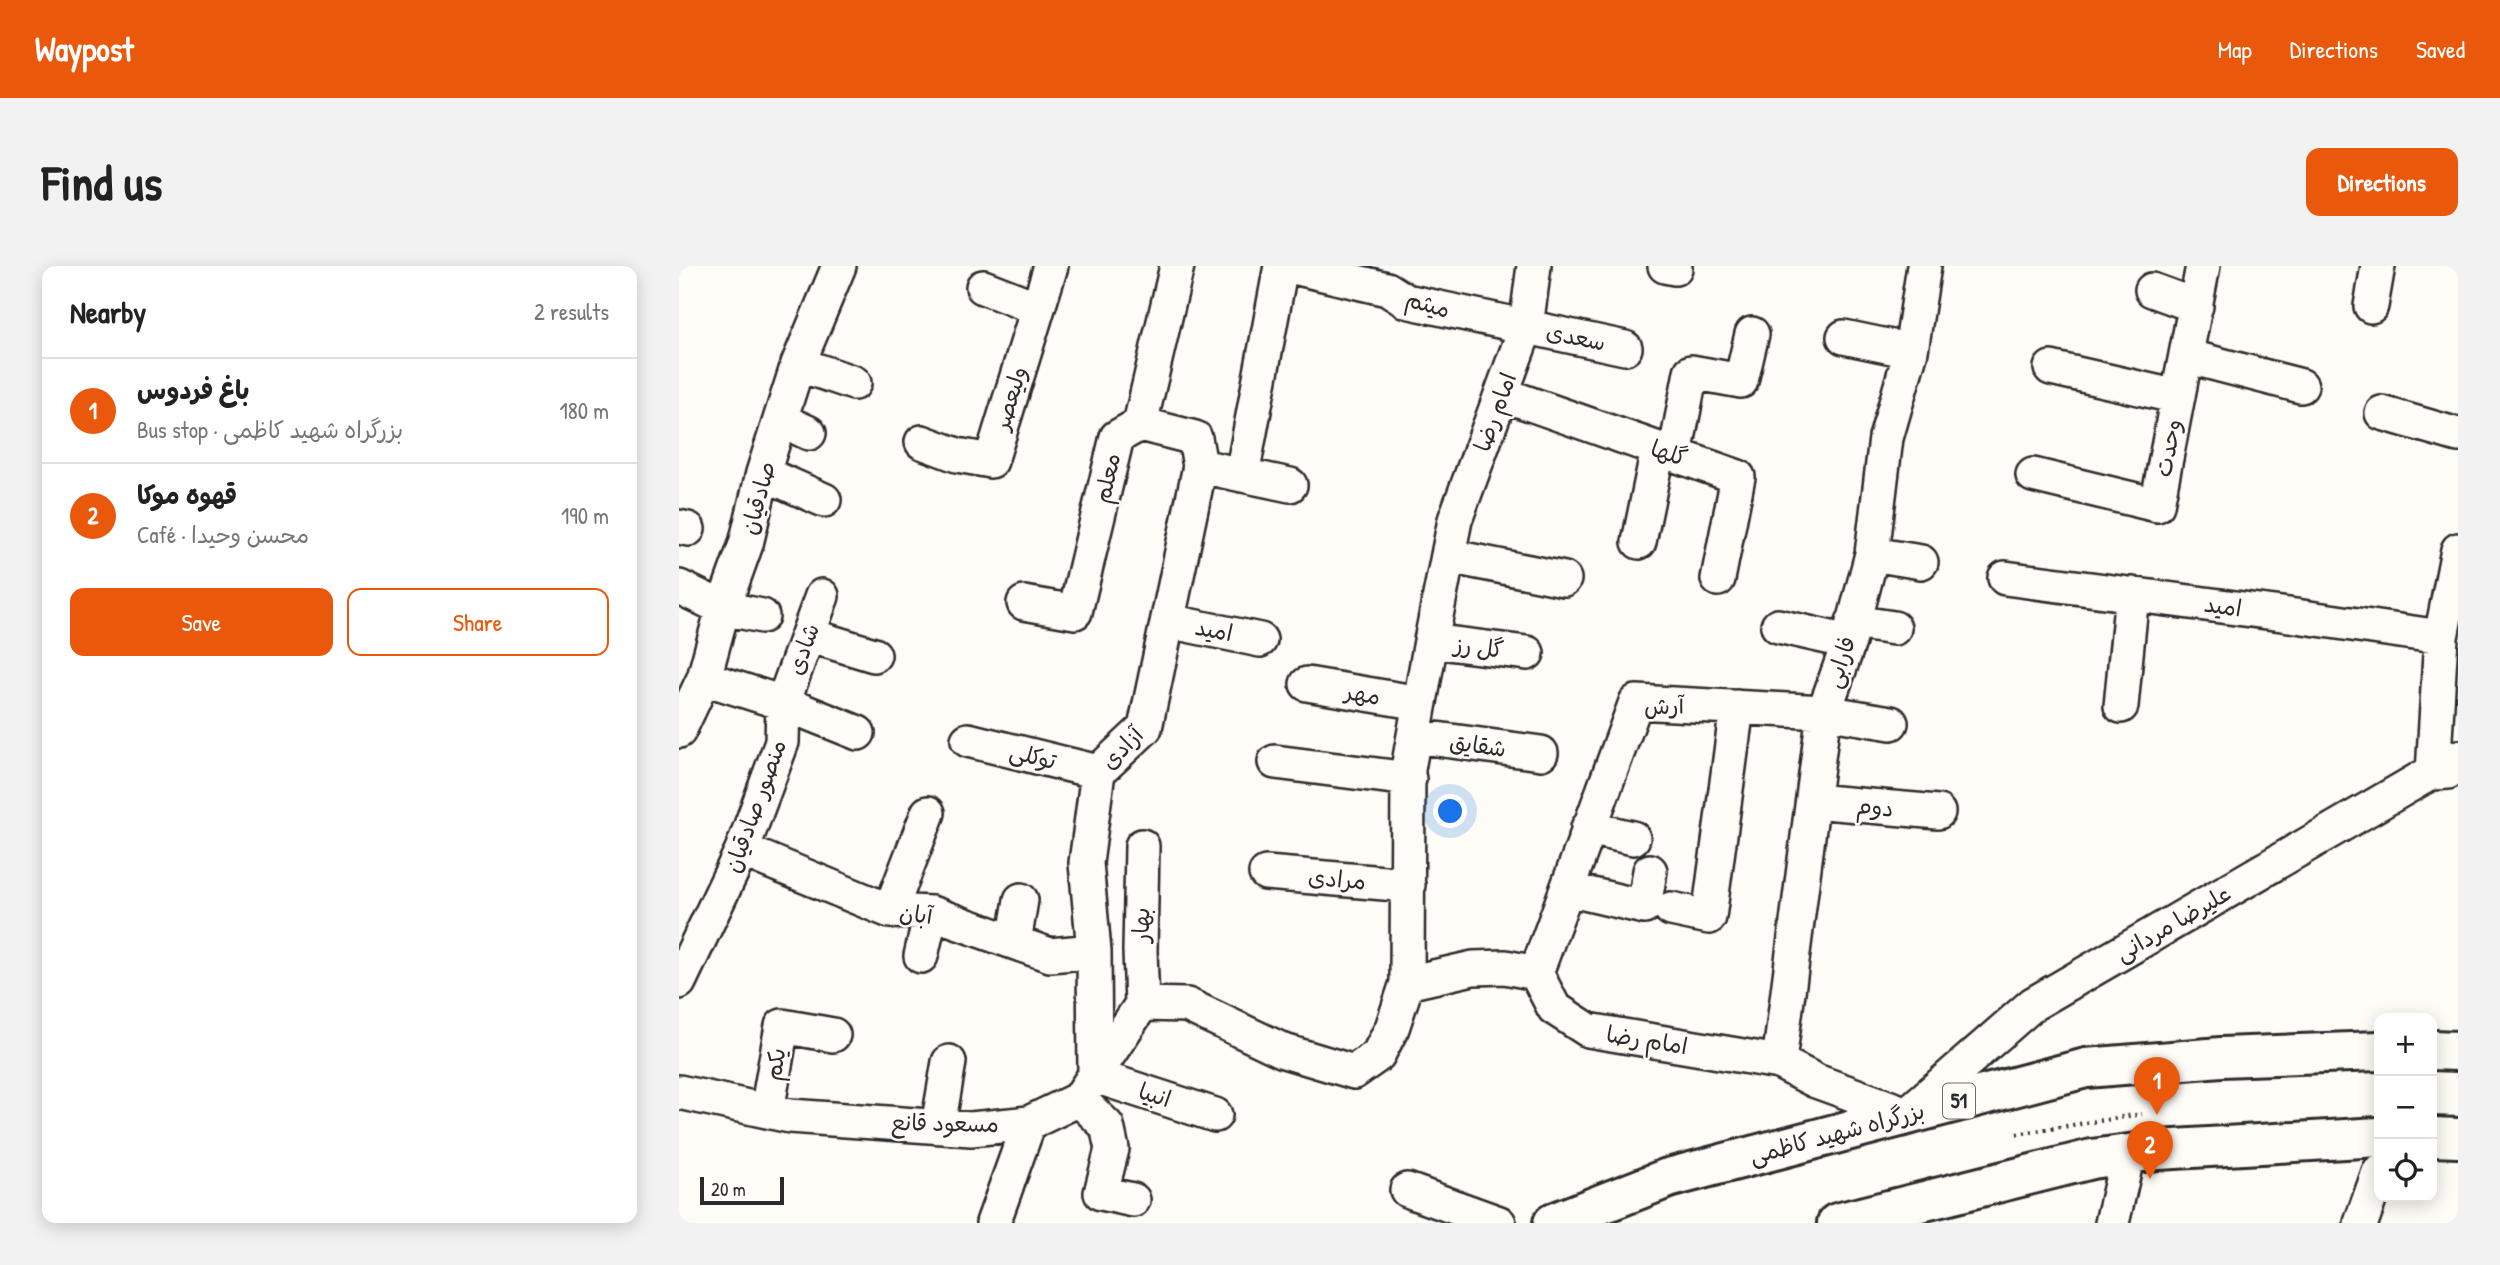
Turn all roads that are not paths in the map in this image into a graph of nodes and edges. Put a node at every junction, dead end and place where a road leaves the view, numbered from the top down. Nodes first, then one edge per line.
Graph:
1 (839, 266) edge
2 (1051, 266) edge
3 (1177, 266) edge
4 (1281, 266) edge
5 (1289, 266) edge
6 (1534, 266) edge
7 (1924, 266) edge
8 (2203, 266) edge
9 (2378, 266) edge
10 (983, 287) dead end
11 (2152, 290) dead end
12 (2196, 306) junction
13 (2371, 306) dead end
14 (1037, 308) junction
15 (1527, 327) junction
16 (1752, 334) dead end
17 (1844, 337) dead end
18 (1625, 348) dead end
19 (1911, 351) junction
20 (2186, 356) junction
21 (798, 364) junction
22 (2051, 368) dead end
23 (854, 383) dead end
24 (2301, 386) dead end
25 (1502, 394) junction
26 (2178, 397) junction
27 (2382, 413) dead end
28 (1140, 424) junction
29 (2458, 435) edge
30 (922, 442) dead end
31 (1667, 452) junction
32 (1200, 466) junction
33 (763, 473) junction
34 (1242, 475) junction
35 (2033, 475) dead end
36 (1290, 485) dead end
37 (824, 500) dead end
38 (1639, 542) dead end
39 (2458, 550) edge
40 (1872, 554) junction
41 (1448, 556) junction
42 (1921, 562) dead end
43 (2005, 578) dead end
44 (1564, 579) dead end
45 (1718, 579) dead end
46 (679, 587) edge
47 (2132, 594) junction
48 (822, 596) dead end
49 (1024, 603) dead end
50 (723, 608) junction
51 (762, 616) dead end
52 (1168, 621) junction
53 (1778, 626) dead end
54 (1894, 628) dead end
55 (1851, 632) junction
56 (808, 635) junction
57 (2441, 638) junction
58 (1260, 640) dead end
59 (1431, 641) junction
60 (1527, 653) dead end
61 (874, 655) dead end
62 (1307, 684) dead end
63 (693, 690) edge
64 (783, 703) junction
65 (1420, 703) junction
66 (2121, 706) dead end
67 (1737, 707) junction
68 (1823, 712) junction
69 (1891, 723) dead end
70 (679, 731) edge
71 (858, 733) dead end
72 (1414, 736) junction
73 (968, 740) dead end
74 (1541, 754) dead end
75 (1275, 762) dead end
76 (2450, 767) edge
77 (1098, 772) junction
78 (1409, 779) junction
79 (1813, 802) junction
80 (1938, 812) dead end
81 (928, 813) dead end
82 (1588, 828) junction
83 (1633, 838) dead end
84 (1142, 846) dead end
85 (742, 850) junction
86 (1650, 871) dead end
87 (1266, 873) dead end
88 (1408, 886) junction
89 (1566, 889) junction
90 (1021, 900) dead end
91 (1671, 909) dead end
92 (890, 911) junction
93 (931, 913) junction
94 (1014, 942) junction
95 (1094, 951) junction
96 (921, 956) dead end
97 (1537, 973) junction
98 (679, 982) edge
99 (1407, 983) junction
100 (1142, 1004) junction
101 (833, 1035) dead end
102 (2437, 1050) edge
103 (2374, 1051) edge
104 (2458, 1051) edge
105 (949, 1062) dead end
106 (1779, 1062) junction
107 (1087, 1088) junction
108 (679, 1092) edge
109 (767, 1111) junction
110 (1907, 1114) junction
111 (1215, 1115) dead end
112 (1029, 1123) junction
113 (938, 1126) junction
114 (2374, 1137) edge
115 (2437, 1137) edge
116 (2458, 1138) edge
117 (2128, 1154) junction
118 (2374, 1186) edge
119 (1407, 1190) dead end
120 (1133, 1200) dead end
121 (993, 1223) edge
122 (1499, 1223) edge
123 (1553, 1223) edge
124 (1837, 1223) edge
125 (2112, 1223) edge
126 (2361, 1223) edge

1 - 21 street, صادقیان
2 - 14 street, ولیعصر
3 - 28 street
4 - 34 street
5 - 15 street, میثم
6 - 15 street, امام رضا
7 - 19 street, فارابی
8 - 12 street, وحدت
9 - 13 street
10 - 14 street
11 - 12 street
12 - 20 street, وحدت
14 - 30 street, ولیعصر
15 - 18 street, سعدی
15 - 25 street, امام رضا
16 - 31 street
17 - 19 street
19 - 40 street, فارابی
20 - 24 street
20 - 26 street, وحدت
21 - 23 street
21 - 33 street, صادقیان
22 - 26 street
25 - 31 street, گلها
25 - 41 street, امام رضا
26 - 35 street, وحدت
27 - 29 street
28 - 32 street
28 - 49 street, معلم
31 - 38 street
31 - 45 street, گلها
32 - 34 street
32 - 52 street, آزادی
33 - 37 street
33 - 50 street, صادقیان
34 - 36 street
39 - 57 street
40 - 42 street
40 - 55 street, فارابی
41 - 44 street
41 - 59 street, امام رضا
43 - 47 street, امید
46 - 50 street
47 - 57 street, امید
47 - 66 street
48 - 56 street, شادی
50 - 51 street
50 - 63 street, صادقیان
52 - 58 street, امید
52 - 77 street, آزادی
53 - 55 street
54 - 55 street
55 - 68 street, فارابی
56 - 61 street
56 - 64 street, شادی
57 - 76 street
59 - 60 street, گل رز
59 - 65 street, امام رضا
62 - 65 street, مهر
63 - 64 street
63 - 70 street, صادقیان
64 - 71 street
64 - 85 street, منصور صادقیان
65 - 72 street, امام رضا
67 - 68 street, آرش
67 - 82 street, آرش
67 - 91 street
68 - 69 street, آرش
68 - 79 street, فارابی
72 - 74 street, شقایق
72 - 78 street, امام رضا
73 - 77 street, توکلی
75 - 78 street
76 - 110 street, علیرضا مردانی
77 - 95 street, آزادی
78 - 88 street, امام رضا
79 - 80 street, دوم
79 - 106 street, فارابی
81 - 92 street
82 - 83 street
82 - 89 street, آرش
84 - 100 street, بهار
85 - 92 street, آبان
85 - 98 street, منصور صادقیان
86 - 89 street
87 - 88 street, مرادی
88 - 99 street, امام رضا
89 - 97 street, آرش
90 - 94 street
92 - 93 street, آبان
93 - 94 street, آبان
93 - 96 street
94 - 95 street, آبان
95 - 107 street, آزادی
97 - 99 street
97 - 106 street, امام رضا
99 - 100 street, امام رضا
100 - 107 street
101 - 109 street, یکم
102 - 104 highway
103 - 110 highway, بزرگراه شهید کاظمی / 51
105 - 113 street
106 - 110 street, امام رضا
107 - 111 street, انبیا
107 - 112 street, مسعود قانع
107 - 120 street
108 - 109 street, مسعود قانع
109 - 113 street, مسعود قانع
110 - 123 highway, بزرگراه شهید کاظمی / 51
112 - 113 street, مسعود قانع
112 - 121 street
114 - 117 highway
115 - 116 highway
117 - 124 highway
117 - 125 street
118 - 126 street
119 - 122 street

